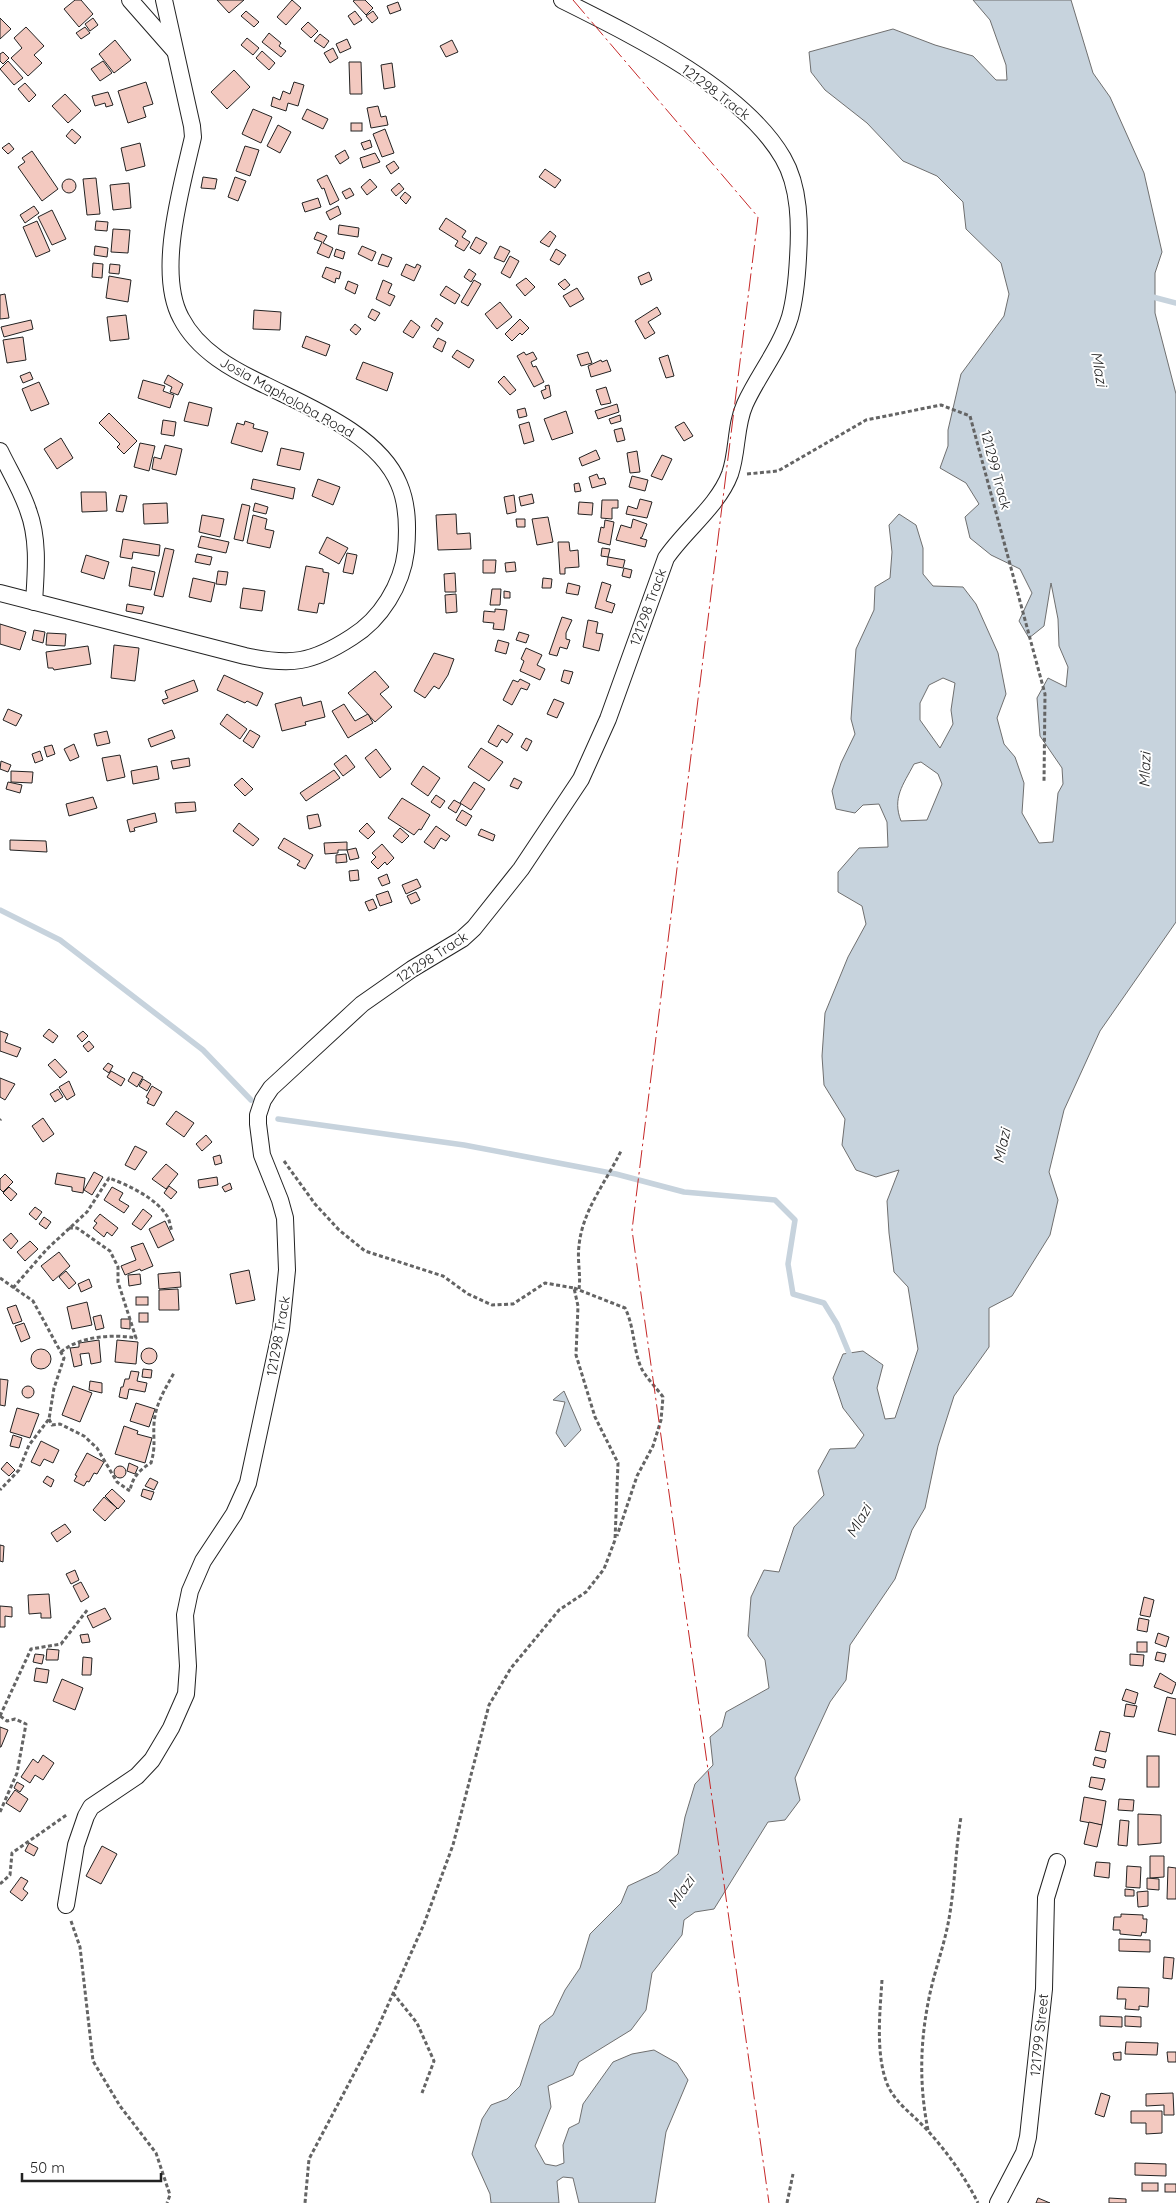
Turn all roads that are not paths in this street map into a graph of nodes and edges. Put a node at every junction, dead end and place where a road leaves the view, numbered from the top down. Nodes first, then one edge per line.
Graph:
1 (130, 0) edge
2 (164, 0) edge
3 (562, 0) edge
4 (175, 52) junction
5 (0, 451) edge
6 (0, 593) edge
7 (34, 602) junction
8 (1057, 1862) dead end
9 (66, 1905) road end
10 (998, 2203) edge

1 - 4 street, Josia Mapholoba Road
2 - 4 street
3 - 9 street, 121298 Track
4 - 7 street, Josia Mapholoba Road
5 - 7 street
6 - 7 street, Josia Mapholoba Road
8 - 10 street, 121799 Street

